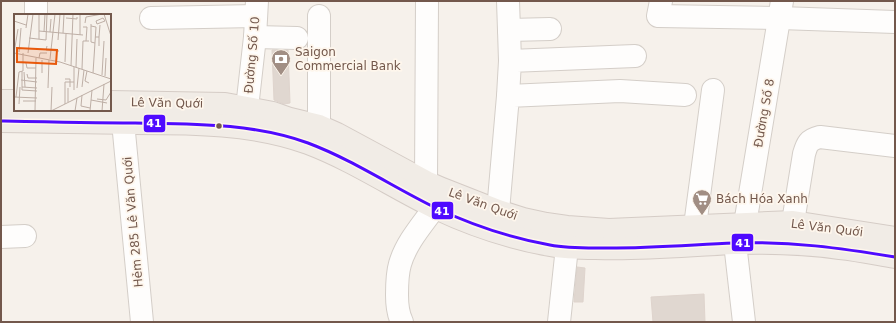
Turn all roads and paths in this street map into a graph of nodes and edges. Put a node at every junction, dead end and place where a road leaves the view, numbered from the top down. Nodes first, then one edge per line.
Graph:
1 (36, 1) edge
2 (427, 1) edge
3 (508, 1) edge
4 (661, 1) edge
5 (781, 9) edge
6 (36, 14) edge
7 (318, 16) dead end
8 (151, 18) dead end
9 (256, 18) edge
10 (895, 22) edge
11 (550, 29) dead end
12 (509, 30) junction
13 (296, 38) dead end
14 (635, 56) dead end
15 (510, 62) junction
16 (713, 90) dead end
17 (685, 95) dead end
18 (508, 96) junction
19 (1, 101) edge
20 (14, 101) edge
21 (111, 102) edge
22 (246, 118) junction
23 (1, 121) edge
24 (123, 122) junction
25 (318, 126) junction
26 (895, 146) edge
27 (426, 182) junction
28 (435, 207) junction
29 (498, 211) junction
30 (793, 222) junction
31 (745, 224) junction
32 (695, 226) junction
33 (25, 236) dead end
34 (1, 237) edge
35 (895, 238) edge
36 (734, 243) junction
37 (567, 247) junction
38 (895, 257) edge
39 (142, 322) edge
40 (402, 322) edge
41 (560, 322) edge
42 (744, 322) edge

1 - 6 street
2 - 27 street
3 - 12 street
4 - 5 street
5 - 10 street
5 - 31 street, Đường Số 8
7 - 25 street
8 - 9 street
9 - 13 street
9 - 22 street, Đường Số 10
11 - 12 street
12 - 15 street
14 - 15 street
15 - 18 street
16 - 32 street
17 - 18 street
18 - 29 street
19 - 20 main road
21 - 22 main road, Lê Văn Quới
22 - 24 main road, Lê Văn Quới
22 - 25 main road, Lê Văn Quới
22 - 28 main road, Lê Văn Quới
23 - 24 main road, Lê Văn Quới
24 - 39 street, Hẻm 285 Lê Văn Quới
25 - 27 main road, Lê Văn Quới
26 - 30 street
27 - 29 main road, Lê Văn Quới
28 - 37 main road, Lê Văn Quới
28 - 40 street
29 - 32 main road, Lê Văn Quới
30 - 31 main road, Lê Văn Quới
30 - 35 main road, Lê Văn Quới
31 - 32 main road, Lê Văn Quới
33 - 34 street
36 - 37 main road, Lê Văn Quới
36 - 38 main road, Lê Văn Quới
36 - 42 street
37 - 41 street

